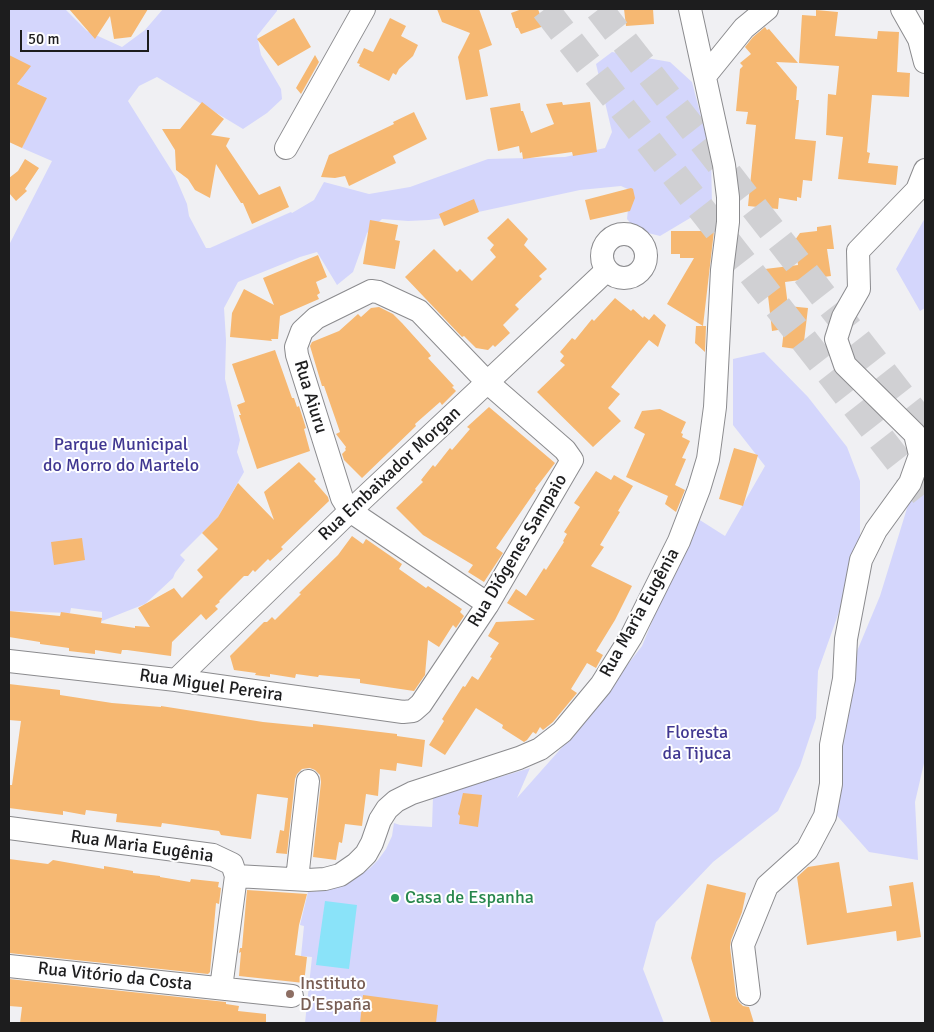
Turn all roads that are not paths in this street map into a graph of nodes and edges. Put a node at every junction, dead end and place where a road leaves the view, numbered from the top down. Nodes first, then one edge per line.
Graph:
1 (364, 9) edge
2 (690, 9) edge
3 (767, 9) edge
4 (902, 9) edge
5 (925, 62) edge
6 (705, 76) junction
7 (286, 148) dead end
8 (925, 170) edge
9 (606, 270) dead end
10 (487, 382) junction
11 (350, 511) junction
12 (488, 604) junction
13 (9, 661) edge
14 (176, 680) junction
15 (413, 711) joint
16 (308, 781) dead end
17 (9, 828) edge
18 (236, 876) junction
19 (298, 879) junction
20 (9, 966) edge
21 (220, 988) junction
22 (749, 994) dead end
23 (292, 996) dead end

1 - 7 street
2 - 6 street, Rua Maria Eugênia
3 - 6 street
4 - 5 street
6 - 19 street, Rua Maria Eugênia
8 - 22 street
9 - 10 street, Rua Embaixador Morgan
10 - 11 street, Rua Embaixador Morgan
10 - 11 street, Rua Aiuru
10 - 12 street, Rua Diógenes Sampaio
11 - 12 street
11 - 14 street, Rua Embaixador Morgan
12 - 15 street, Rua Diógenes Sampaio
13 - 14 street, Rua Miguel Pereira
14 - 15 street, Rua Miguel Pereira
16 - 19 street
17 - 18 street, Rua Maria Eugênia
18 - 19 street, Rua Maria Eugênia
18 - 21 street
20 - 21 street, Rua Vitório da Costa
21 - 23 street, Rua Vitório da Costa

